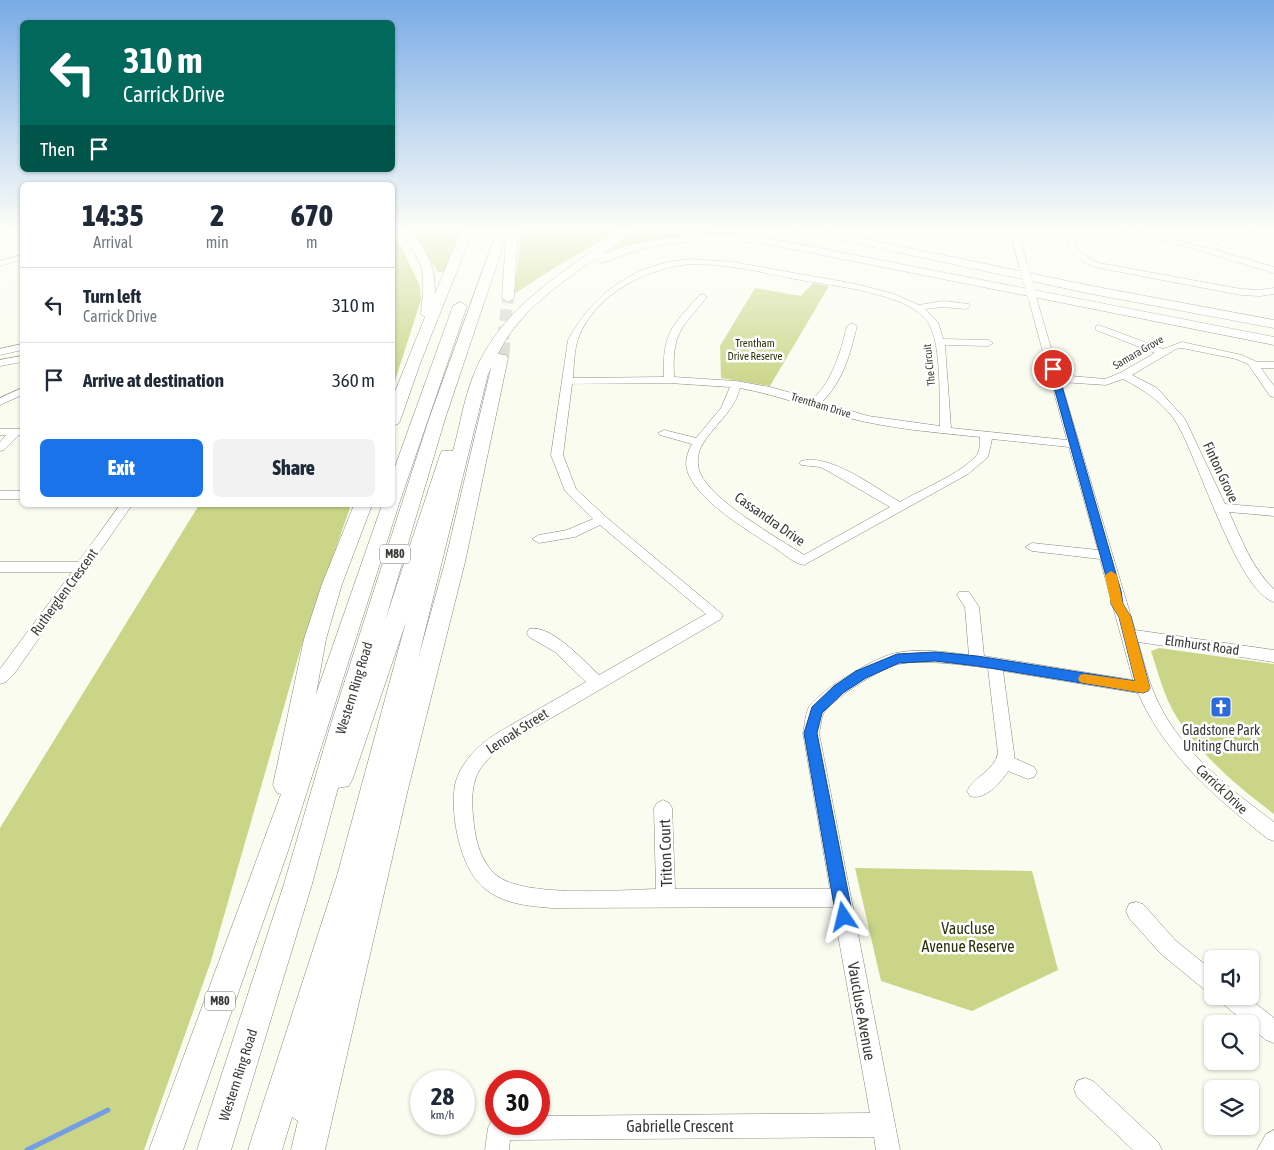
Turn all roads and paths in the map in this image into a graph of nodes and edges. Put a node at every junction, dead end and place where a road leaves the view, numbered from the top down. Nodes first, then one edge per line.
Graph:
1 (429, 282) edge
2 (446, 282) edge
3 (469, 282) edge
4 (484, 282) edge
5 (508, 282) edge
6 (543, 282) edge
7 (556, 282) edge
8 (558, 282) edge
9 (627, 282) edge
10 (823, 282) edge
11 (980, 282) edge
12 (985, 282) edge
13 (1017, 282) edge
14 (1028, 282) edge
15 (1054, 282) edge
16 (1186, 282) edge
17 (1002, 286) junction
18 (548, 287) junction
19 (1274, 291) edge
20 (703, 297) dead end
21 (508, 298) tunnel mouth
22 (966, 306) dead end
23 (917, 308) junction
24 (1274, 324) edge
25 (852, 326) dead end
26 (1100, 328) dead end
27 (1274, 332) edge
28 (422, 340) junction
29 (1274, 340) edge
30 (0, 341) edge
31 (939, 342) junction
32 (988, 343) dead end
33 (19, 348) edge
34 (0, 352) edge
35 (1162, 352) junction
36 (501, 358) tunnel mouth
37 (20, 360) edge
38 (0, 363) edge
39 (1255, 365) junction
40 (1274, 365) edge
41 (1124, 376) junction
42 (1055, 378) junction
43 (669, 380) junction
44 (567, 381) junction
45 (736, 384) junction
46 (20, 392) edge
47 (1274, 394) edge
48 (0, 402) edge
49 (815, 403) junction
50 (395, 413) edge
51 (946, 430) junction
52 (0, 432) edge
53 (19, 432) edge
54 (664, 433) dead end
55 (986, 434) junction
56 (699, 442) junction
57 (1074, 444) junction
58 (0, 448) edge
59 (805, 463) dead end
60 (395, 491) edge
61 (0, 495) edge
62 (20, 495) edge
63 (125, 507) edge
64 (362, 507) edge
65 (390, 507) edge
66 (900, 507) junction
67 (1221, 507) junction
68 (1274, 512) edge
69 (601, 520) junction
70 (539, 539) dead end
71 (1032, 547) dead end
72 (1105, 555) junction
73 (0, 567) edge
74 (82, 567) junction
75 (964, 595) dead end
76 (1274, 597) edge
77 (534, 634) dead end
78 (1130, 635) junction
79 (1274, 656) edge
80 (986, 663) junction
81 (0, 678) edge
82 (596, 682) junction
83 (1143, 688) junction
84 (1005, 762) junction
85 (1028, 772) dead end
86 (976, 791) dead end
87 (664, 808) dead end
88 (1274, 833) edge
89 (274, 851) junction
90 (351, 876) junction
91 (298, 884) junction
92 (666, 897) junction
93 (841, 898) junction
94 (1136, 911) dead end
95 (1204, 976) edge
96 (1240, 1005) edge
97 (1274, 1032) edge
98 (1085, 1089) dead end
99 (883, 1125) junction
100 (1274, 1142) edge
101 (166, 1150) edge
102 (214, 1150) edge
103 (265, 1150) edge
104 (295, 1150) edge
105 (308, 1150) edge
106 (497, 1150) edge
107 (888, 1150) edge
108 (1150, 1150) edge
109 (1269, 1150) edge

1 - 28 highway
2 - 28 highway
3 - 60 highway
4 - 91 highway, Western Ring Road / M80
5 - 21 highway
6 - 91 highway
7 - 18 highway
8 - 18 highway
9 - 44 street, The Circuit
10 - 23 street, The Circuit
11 - 17 highway
12 - 17 highway
13 - 27 highway
14 - 42 street, Carrick Drive, bridge
15 - 24 highway
16 - 19 street
17 - 29 highway
18 - 90 highway
20 - 43 street
22 - 23 street
23 - 31 street, The Circuit
25 - 49 street
26 - 35 street
28 - 50 highway
30 - 33 street
31 - 32 street
31 - 51 street, The Circuit
33 - 34 street
35 - 39 street, Samara Grove
35 - 41 street, Samara Grove
36 - 105 highway
37 - 38 street
39 - 40 street
39 - 47 street
41 - 42 street, Samara Grove
41 - 67 street, Finton Grove
42 - 57 street, Carrick Drive
43 - 44 street, Trentham Drive
43 - 45 street, Trentham Drive
44 - 69 street, Lenoak Street
45 - 49 street, Trentham Drive
45 - 56 street, Cassandra Drive
46 - 48 street
49 - 51 street, Trentham Drive
51 - 55 street, Trentham Drive
52 - 53 street
53 - 58 street
54 - 56 street
55 - 57 street, Trentham Drive
55 - 66 street, Cassandra Drive
56 - 66 street, Cassandra Drive
57 - 72 street, Carrick Drive
59 - 66 street
61 - 62 street
63 - 74 street, Rutherglen Crescent
64 - 89 highway
65 - 89 highway, Western Ring Road / M80
67 - 68 street
67 - 76 street, Finton Grove
69 - 70 street
69 - 82 street, Lenoak Street
71 - 72 street
72 - 78 street, Carrick Drive
73 - 74 street
74 - 81 street, Rutherglen Crescent
75 - 80 street
77 - 82 street
78 - 79 street, Elmhurst Road
78 - 83 street, Carrick Drive
80 - 83 street, Vaucluse Avenue
80 - 84 street
80 - 93 street, Vaucluse Avenue
82 - 92 street, Lenoak Street
83 - 88 street, Carrick Drive
84 - 85 street
84 - 86 street
87 - 92 street, Triton Court
89 - 101 highway, Western Ring Road / M80
90 - 103 highway
90 - 104 highway
91 - 102 highway, Western Ring Road / M80
92 - 93 street, Lenoak Street
93 - 99 street, Vaucluse Avenue
94 - 95 street
96 - 97 street
98 - 108 street
99 - 106 street, Gabrielle Crescent
99 - 107 street, Vaucluse Avenue
100 - 109 street

